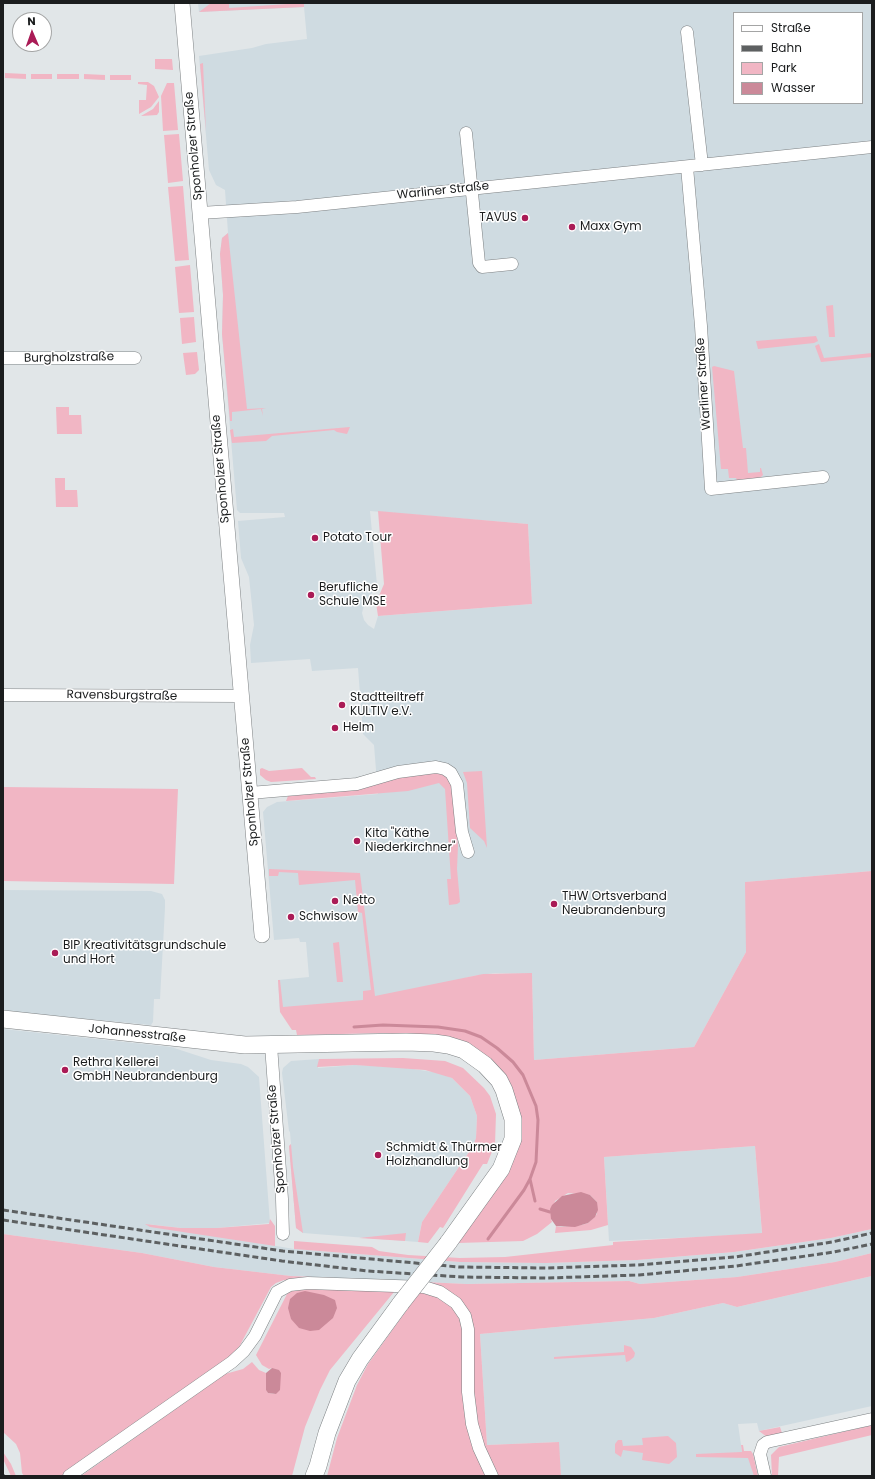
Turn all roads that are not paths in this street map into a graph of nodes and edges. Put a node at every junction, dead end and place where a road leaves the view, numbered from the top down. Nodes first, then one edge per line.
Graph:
1 (182, 3) edge
2 (687, 32) dead end
3 (466, 132) dead end
4 (872, 148) edge
5 (702, 165) junction
6 (687, 167) junction
7 (472, 189) junction
8 (200, 212) junction
9 (512, 264) dead end
10 (3, 358) edge
11 (135, 358) dead end
12 (823, 477) dead end
13 (3, 695) edge
14 (241, 696) junction
15 (250, 793) junction
16 (468, 852) dead end
17 (262, 935) dead end
18 (3, 1019) edge
19 (271, 1045) junction
20 (283, 1234) dead end
21 (872, 1418) edge
22 (317, 1473) edge
23 (69, 1476) edge
24 (492, 1476) edge
25 (765, 1476) edge

1 - 8 street, Sponholzer Straße
2 - 5 street
3 - 7 street
4 - 5 street, Warliner Straße
5 - 6 street, Warliner Straße
6 - 7 street, Warliner Straße
6 - 12 street, Warliner Straße
7 - 8 street, Warliner Straße
7 - 9 street
8 - 14 street, Sponholzer Straße
10 - 11 street, Burgholzstraße
13 - 14 street, Ravensburgstraße
14 - 15 street, Sponholzer Straße
15 - 16 street
15 - 17 street, Sponholzer Straße
18 - 19 main road, Johannesstraße
19 - 20 street, Sponholzer Straße
19 - 22 main road, Johannesstraße, bridge
21 - 25 street
23 - 24 street

